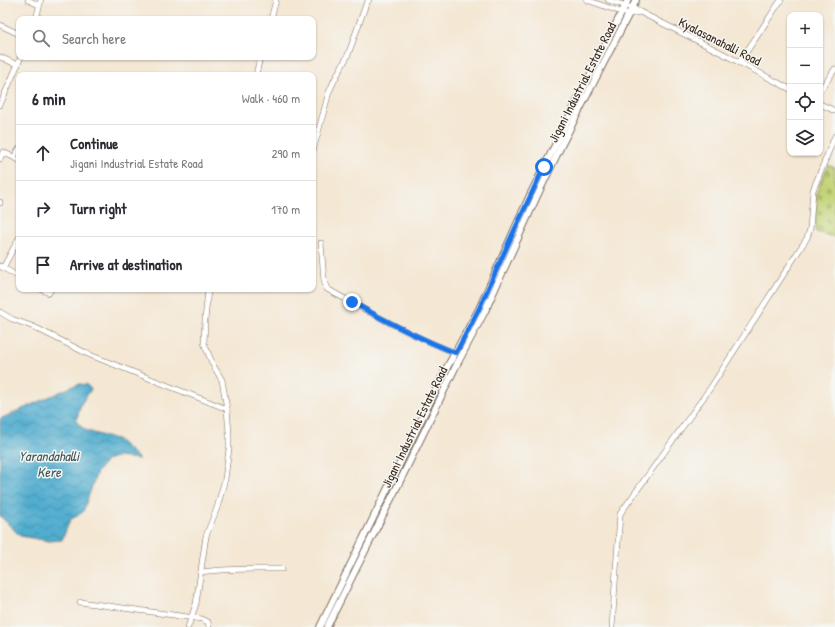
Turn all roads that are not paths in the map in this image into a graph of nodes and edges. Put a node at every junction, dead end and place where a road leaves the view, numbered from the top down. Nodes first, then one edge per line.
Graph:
1 (28, 0) edge
2 (276, 0) edge
3 (369, 0) edge
4 (587, 0) edge
5 (608, 0) edge
6 (636, 0) edge
7 (781, 0) edge
8 (40, 2) edge
9 (626, 3) edge
10 (633, 8) junction
11 (621, 12) junction
12 (640, 12) junction
13 (629, 14) junction
14 (37, 16) edge
15 (272, 16) edge
16 (0, 25) edge
17 (16, 33) edge
18 (0, 57) edge
19 (20, 60) edge
20 (259, 60) edge
21 (739, 63) junction
22 (18, 65) junction
23 (835, 69) edge
24 (257, 72) edge
25 (787, 87) edge
26 (823, 87) edge
27 (0, 105) edge
28 (823, 105) edge
29 (835, 111) edge
30 (835, 136) edge
31 (316, 141) edge
32 (16, 154) edge
33 (14, 157) joint
34 (0, 159) edge
35 (321, 242) dead end
36 (16, 243) edge
37 (2, 267) edge
38 (16, 275) edge
39 (208, 292) edge
40 (0, 312) edge
41 (456, 353) junction
42 (227, 409) junction
43 (282, 569) dead end
44 (201, 572) junction
45 (80, 602) dead end
46 (191, 618) junction
47 (188, 627) edge
48 (209, 627) edge
49 (320, 627) edge
50 (327, 627) edge
51 (612, 627) edge

1 - 8 street
2 - 15 street
3 - 31 street
4 - 11 street
5 - 9 street, Kyalasanahalli Road
6 - 10 main road, Jigani Industrial Estate Road
7 - 21 street
8 - 14 street
9 - 10 street, Kyalasanahalli Road
9 - 11 main road, Jigani Industrial Estate Road
10 - 12 street, Kyalasanahalli Road
10 - 13 main road, Jigani Industrial Estate Road
11 - 13 street
11 - 41 main road, Jigani Industrial Estate Road
12 - 13 street
12 - 21 street, Kyalasanahalli Road
13 - 50 main road, Jigani Industrial Estate Road
16 - 17 street
18 - 22 street
19 - 22 street
20 - 24 street
21 - 25 street, Kyalasanahalli Road
22 - 27 street
23 - 26 street
28 - 29 street
30 - 51 street
32 - 33 street
33 - 34 street
35 - 41 street
36 - 37 street
37 - 38 street
39 - 42 street
40 - 42 street
41 - 49 main road, Jigani Industrial Estate Road
42 - 44 street
43 - 44 street
44 - 46 street
45 - 46 street
46 - 47 street
46 - 48 street

